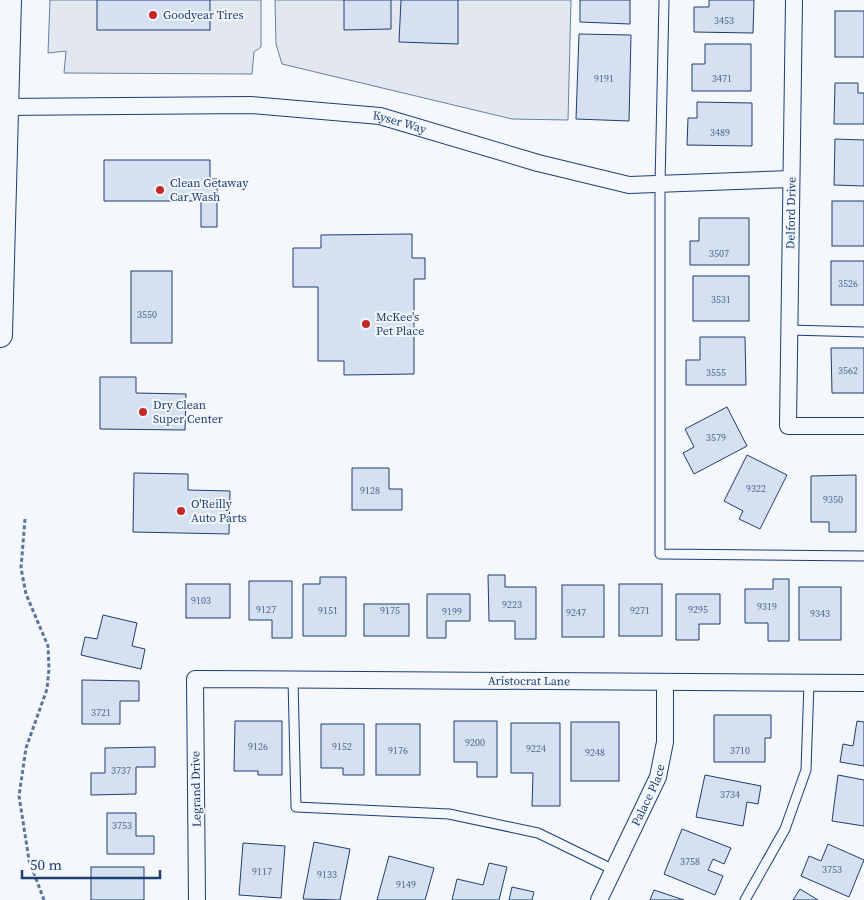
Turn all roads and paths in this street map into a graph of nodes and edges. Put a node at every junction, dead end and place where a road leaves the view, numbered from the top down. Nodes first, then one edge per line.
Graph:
1 (9, 0) edge
2 (664, 0) edge
3 (794, 0) edge
4 (4, 107) edge
5 (792, 179) junction
6 (660, 184) junction
7 (789, 330) junction
8 (864, 332) edge
9 (0, 335) edge
10 (864, 426) edge
11 (25, 518) dead end
12 (864, 556) edge
13 (194, 679) joint
14 (293, 679) junction
15 (665, 682) junction
16 (809, 683) junction
17 (864, 683) edge
18 (614, 870) junction
19 (44, 900) edge
20 (197, 900) edge
21 (599, 900) edge
22 (744, 900) edge

1 - 4 main road
2 - 6 lane
3 - 5 street, Delford Drive
4 - 6 street, Kyser Way
4 - 9 main road
5 - 6 street, Kyser Way
5 - 7 street, Delford Drive
6 - 12 lane
7 - 8 lane
7 - 10 street, Delford Drive
11 - 19 path
13 - 14 street, Aristocrat Lane
13 - 20 street, Legrand Drive
14 - 15 street, Aristocrat Lane
14 - 18 lane
15 - 16 street, Aristocrat Lane
15 - 18 street, Palace Place
16 - 17 street, Aristocrat Lane
16 - 22 lane
18 - 21 street, Palace Place

